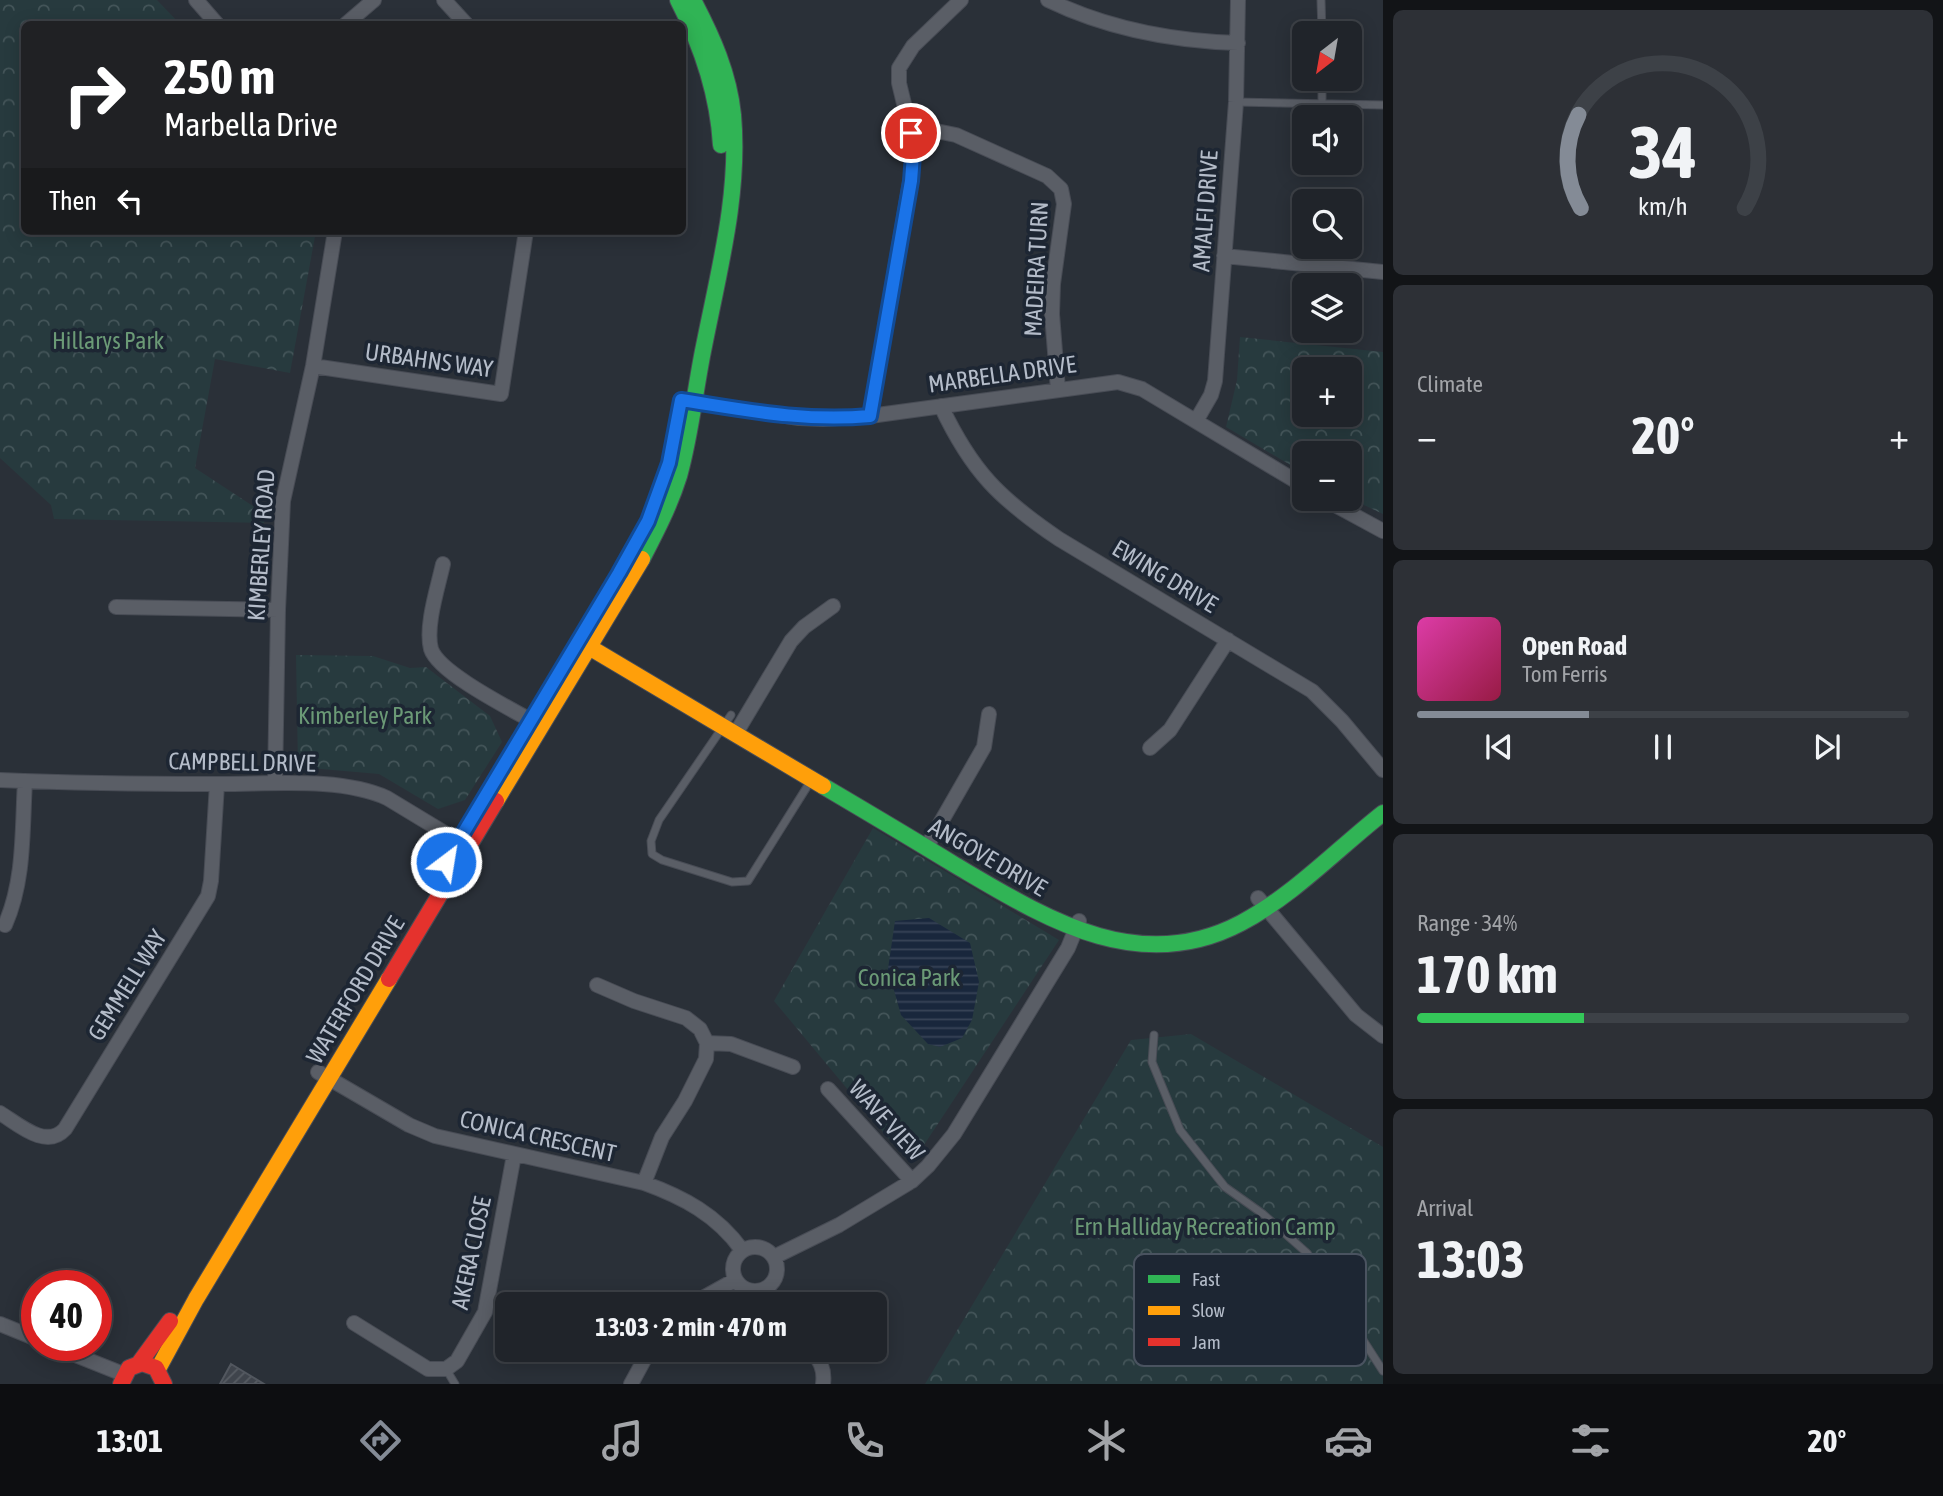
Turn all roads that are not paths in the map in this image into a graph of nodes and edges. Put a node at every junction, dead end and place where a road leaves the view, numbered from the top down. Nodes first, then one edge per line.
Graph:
1 (196, 0) edge
2 (374, 0) edge
3 (444, 0) edge
4 (678, 0) edge
5 (693, 0) edge
6 (961, 0) edge
7 (1048, 0) edge
8 (1238, 0) edge
9 (1321, 0) edge
10 (214, 21) edge
11 (350, 21) edge
12 (463, 21) edge
13 (1322, 21) edge
14 (1238, 43) junction
15 (1322, 91) edge
16 (1236, 102) junction
17 (1322, 103) junction
18 (1383, 105) edge
19 (911, 133) junction
20 (334, 235) edge
21 (525, 235) edge
22 (1224, 256) junction
23 (1383, 272) edge
24 (313, 366) junction
25 (1058, 390) junction
26 (687, 401) junction
27 (941, 406) junction
28 (870, 416) junction
29 (1196, 421) junction
30 (1292, 479) edge
31 (1346, 511) edge
32 (1383, 531) edge
33 (443, 564) dead end
34 (833, 606) dead end
35 (116, 607) dead end
36 (278, 610) junction
37 (587, 638) junction
38 (1228, 640) junction
39 (989, 714) dead end
40 (536, 723) junction
41 (734, 724) junction
42 (1150, 748) dead end
43 (1383, 770) edge
44 (812, 779) junction
45 (0, 780) edge
46 (26, 781) junction
47 (275, 783) junction
48 (217, 784) junction
49 (1383, 797) edge
50 (1383, 813) edge
51 (930, 842) junction
52 (463, 844) junction
53 (1262, 903) junction
54 (5, 925) dead end
55 (1077, 926) junction
56 (597, 985) dead end
57 (1154, 1035) dead end
58 (1383, 1036) edge
59 (707, 1043) junction
60 (793, 1067) dead end
61 (323, 1075) junction
62 (828, 1089) dead end
63 (0, 1113) edge
64 (514, 1155) junction
65 (912, 1181) junction
66 (644, 1183) junction
67 (742, 1250) junction
68 (1308, 1254) edge
69 (774, 1257) junction
70 (735, 1280) junction
71 (766, 1288) junction
72 (714, 1292) edge
73 (768, 1292) edge
74 (354, 1323) dead end
75 (0, 1324) edge
76 (21, 1333) edge
77 (1366, 1345) edge
78 (84, 1361) edge
79 (140, 1362) junction
80 (643, 1362) edge
81 (820, 1362) edge
82 (446, 1370) junction
83 (1383, 1371) edge
84 (161, 1376) edge
85 (122, 1379) edge
86 (455, 1384) edge
87 (632, 1384) edge
88 (823, 1384) edge

1 - 10 street
2 - 11 street
3 - 12 street
4 - 26 street, WATERFORD DRIVE
5 - 26 street, WATERFORD DRIVE
6 - 19 street
7 - 14 street
8 - 14 street, AMALFI DRIVE
9 - 13 lane
14 - 16 street, AMALFI DRIVE
15 - 17 lane
16 - 17 lane
16 - 22 street, AMALFI DRIVE
17 - 18 lane
19 - 25 street, MADEIRA TURN
19 - 28 street
20 - 24 street, KIMBERLEY ROAD
21 - 24 street, URBAHNS WAY
22 - 23 street
22 - 29 street, AMALFI DRIVE
24 - 36 street, KIMBERLEY ROAD
25 - 27 street, MARBELLA DRIVE
25 - 29 street, MARBELLA DRIVE
26 - 28 street, MARBELLA DRIVE
26 - 37 street, WATERFORD DRIVE
27 - 28 street, MARBELLA DRIVE
27 - 38 street, EWING DRIVE
29 - 30 street, MARBELLA DRIVE
31 - 32 street
33 - 40 street
34 - 41 street
35 - 36 street
36 - 47 street, KIMBERLEY ROAD
37 - 40 street, WATERFORD DRIVE
37 - 41 street, ANGOVE DRIVE
38 - 42 street
38 - 43 street, EWING DRIVE
39 - 51 street
40 - 52 street, WATERFORD DRIVE
41 - 44 street, ANGOVE DRIVE
41 - 44 lane
41 - 51 street, ANGOVE DRIVE
44 - 51 street, ANGOVE DRIVE
45 - 46 street, CAMPBELL DRIVE
46 - 48 street, CAMPBELL DRIVE
46 - 54 street
47 - 48 street, CAMPBELL DRIVE
47 - 52 street, CAMPBELL DRIVE
48 - 63 street, GEMMELL WAY
49 - 53 street, ANGOVE DRIVE
50 - 53 street, ANGOVE DRIVE
51 - 55 street, ANGOVE DRIVE
52 - 61 street, WATERFORD DRIVE
53 - 55 street, ANGOVE DRIVE
53 - 58 street
55 - 65 street
56 - 59 street
57 - 68 lane
59 - 60 street
59 - 66 street
61 - 64 street, CONICA CRESCENT
61 - 79 street, WATERFORD DRIVE
61 - 84 street, WATERFORD DRIVE
62 - 65 street, WAVE VIEW
64 - 66 street, CONICA CRESCENT
64 - 82 street, AKERA CLOSE
65 - 69 street
66 - 67 street, CONICA CRESCENT
67 - 69 street
67 - 70 street
69 - 71 street
70 - 71 street
70 - 72 street
71 - 73 street
74 - 82 street
75 - 76 street
77 - 83 lane
78 - 85 street
79 - 84 street
79 - 85 street, WATERFORD DRIVE
80 - 87 street
81 - 88 street
82 - 86 lane

